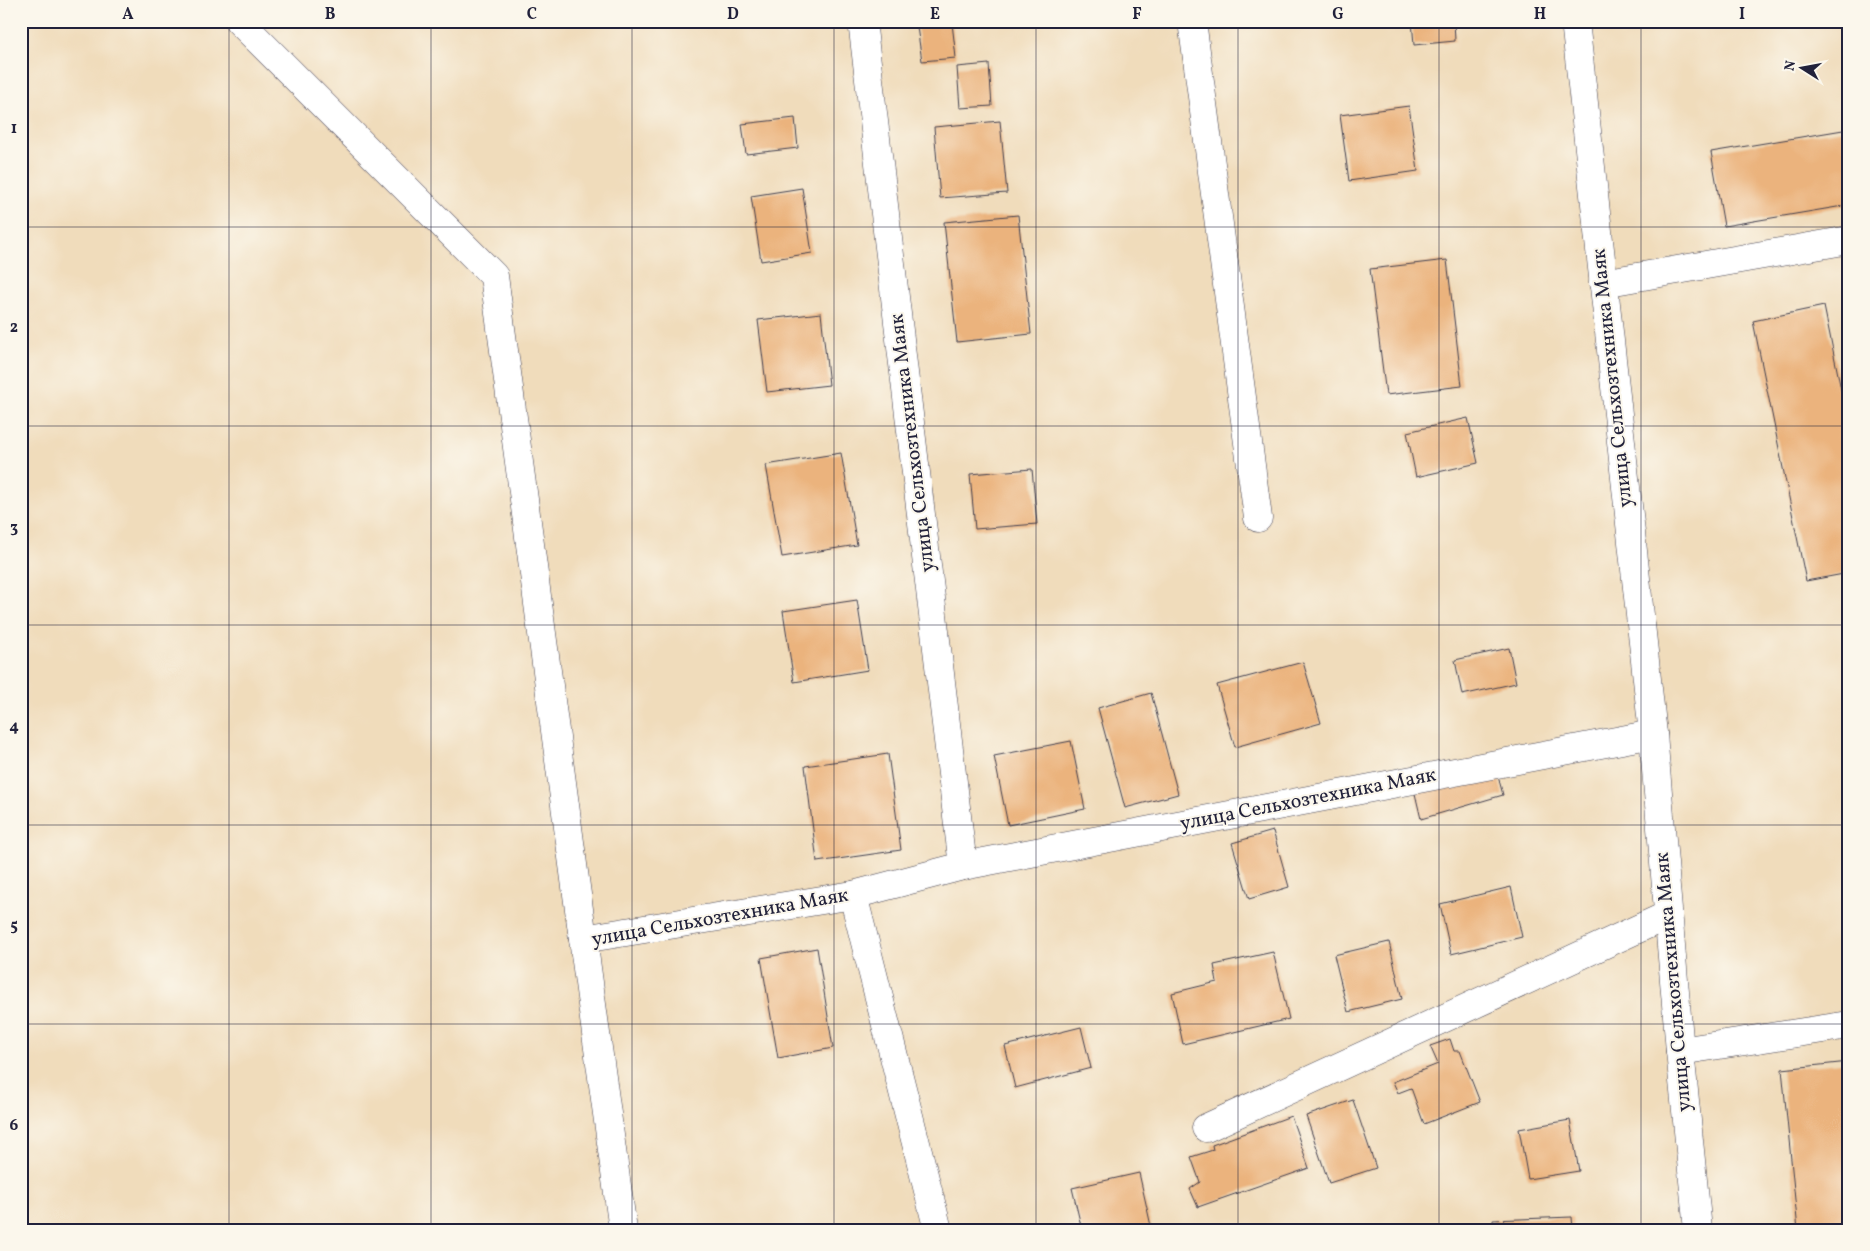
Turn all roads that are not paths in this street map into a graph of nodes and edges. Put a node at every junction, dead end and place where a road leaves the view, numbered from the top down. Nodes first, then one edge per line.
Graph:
1 (239, 21) edge
2 (862, 21) edge
3 (1192, 21) edge
4 (1575, 21) edge
5 (1849, 240) edge
6 (1602, 283) junction
7 (1258, 518) dead end
8 (1653, 734) junction
9 (964, 866) junction
10 (853, 894) junction
11 (1668, 914) junction
12 (583, 940) junction
13 (1849, 1025) edge
14 (1680, 1051) junction
15 (1206, 1128) dead end
16 (623, 1230) edge
17 (938, 1230) edge
18 (1698, 1230) edge

1 - 12 street
2 - 9 street, улица Сельхозтехника Маяк
3 - 7 street
4 - 6 street, улица Сельхозтехника Маяк
5 - 6 street
6 - 8 street, улица Сельхозтехника Маяк
8 - 9 street, улица Сельхозтехника Маяк
8 - 11 street, улица Сельхозтехника Маяк
9 - 10 street, улица Сельхозтехника Маяк
10 - 12 street, улица Сельхозтехника Маяк
10 - 17 street
11 - 14 street, улица Сельхозтехника Маяк
11 - 15 street
12 - 16 street, улица Сельхозтехника Маяк
13 - 14 street
14 - 18 street, улица Сельхозтехника Маяк

